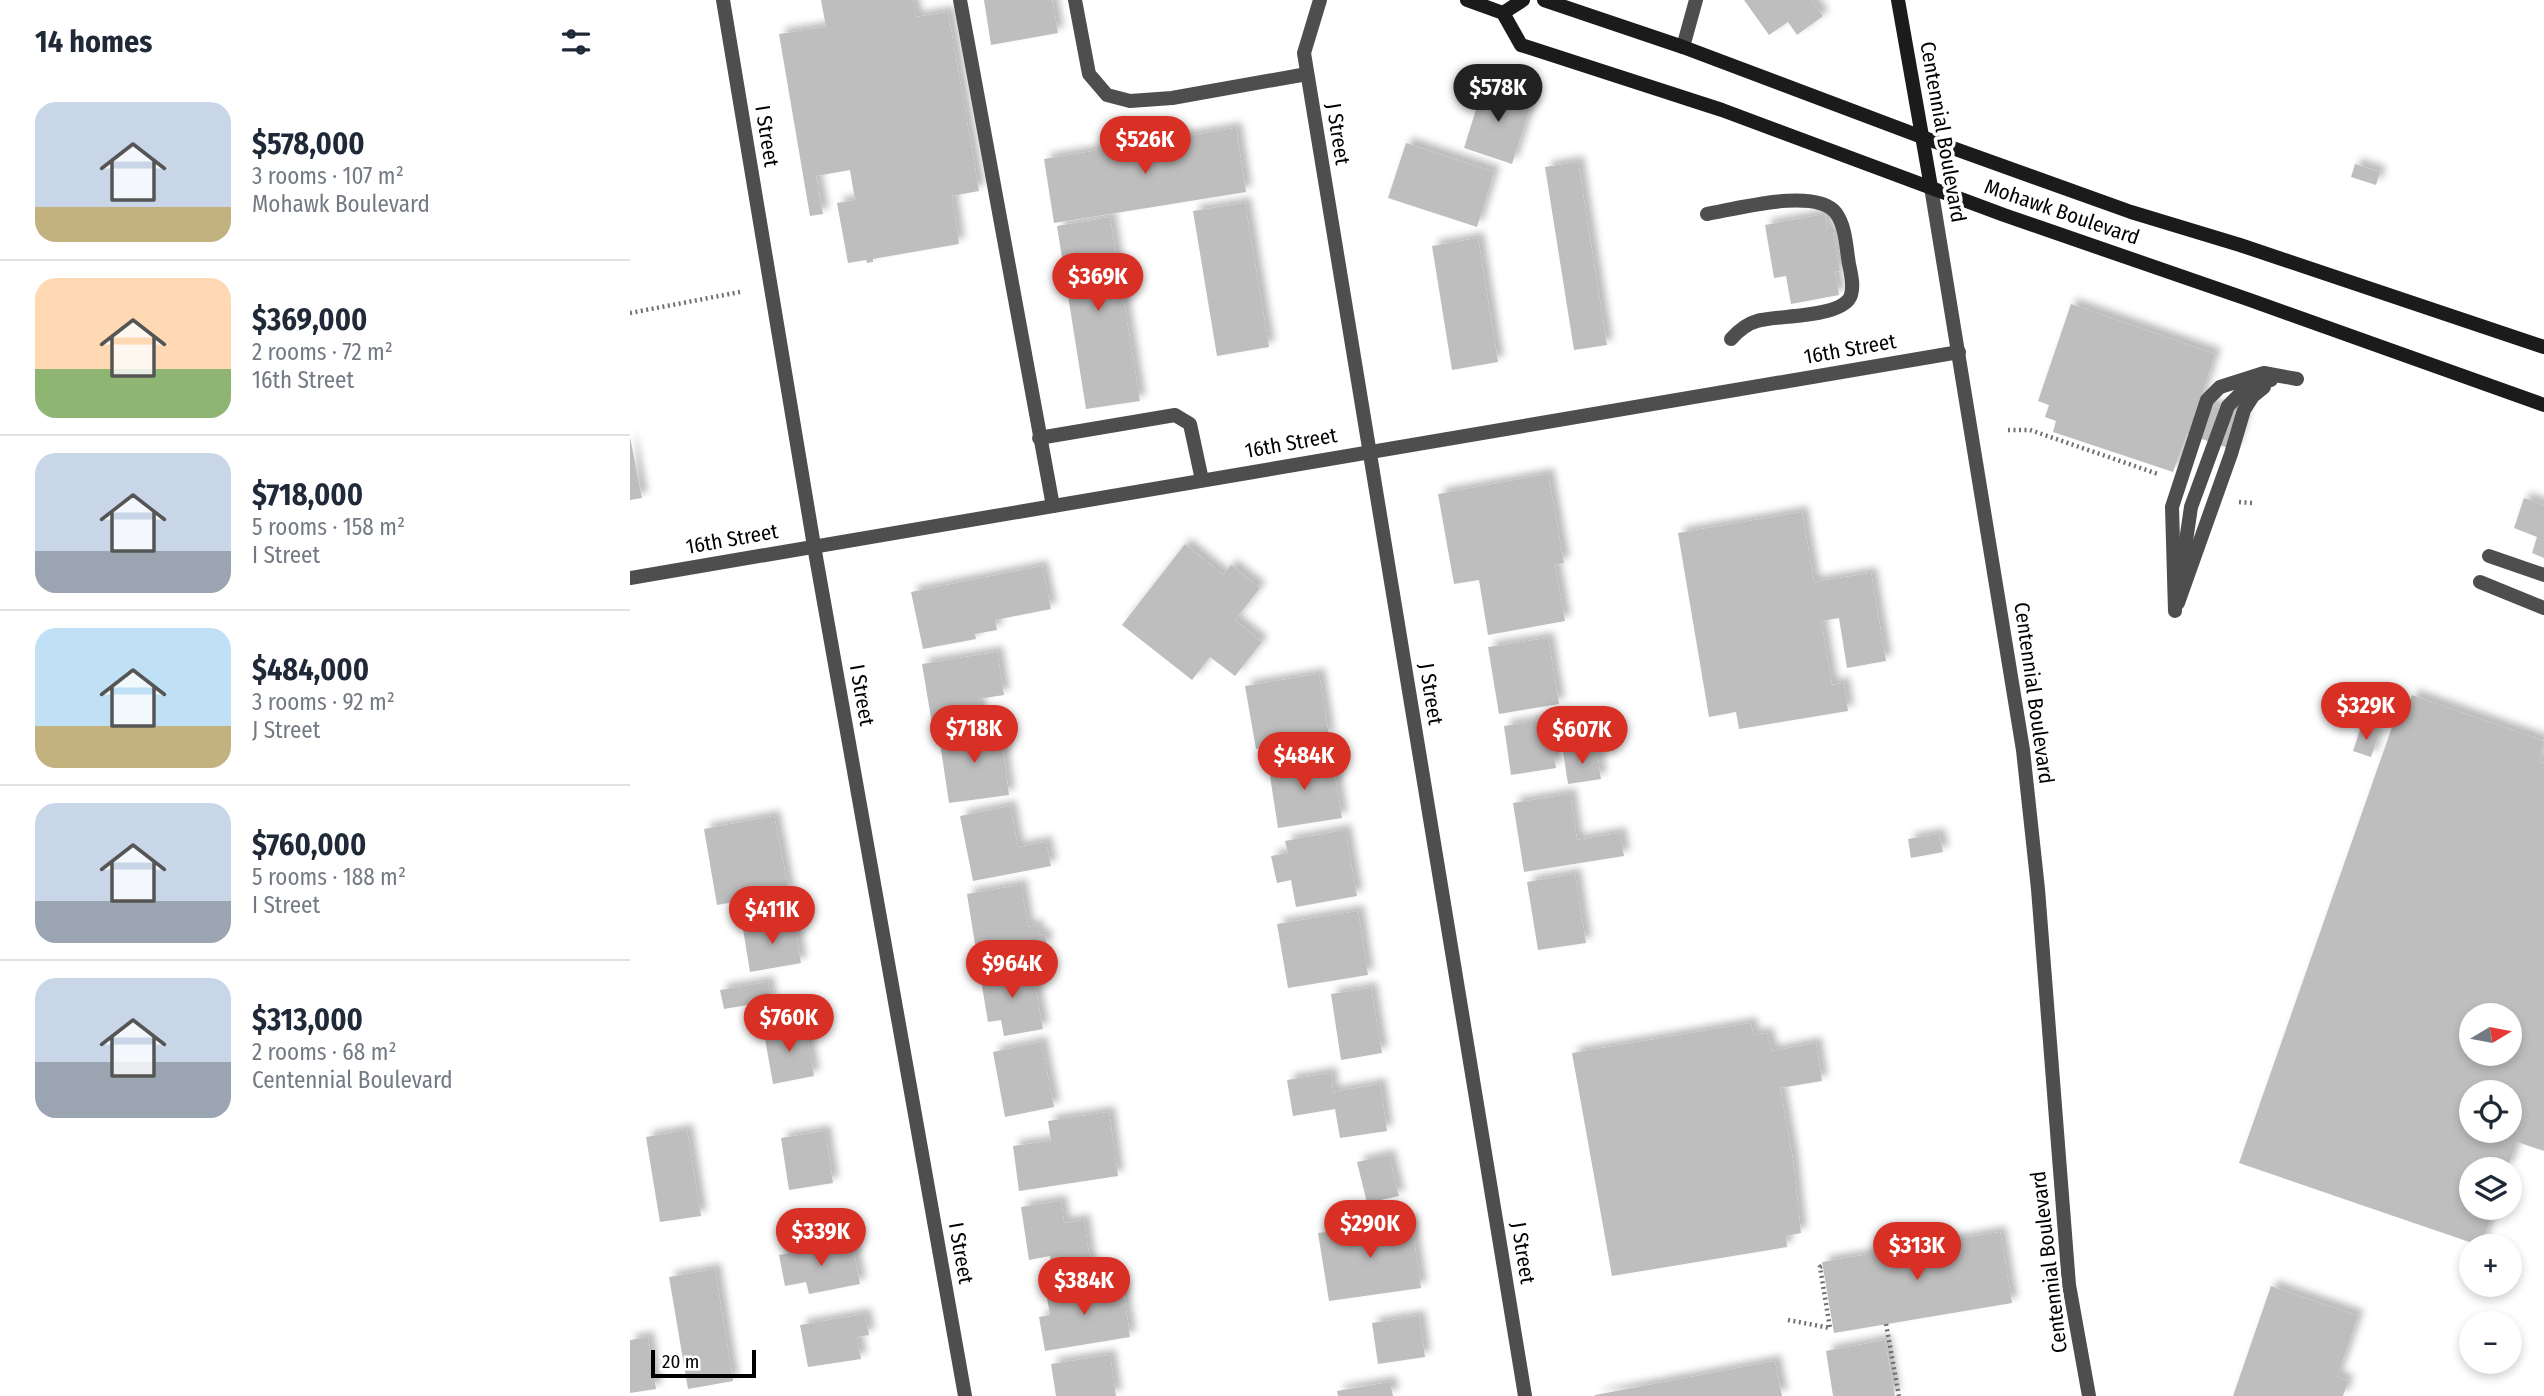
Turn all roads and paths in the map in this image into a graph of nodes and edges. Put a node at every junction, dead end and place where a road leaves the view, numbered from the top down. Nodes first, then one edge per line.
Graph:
1 (723, 0) edge
2 (960, 0) edge
3 (1075, 0) edge
4 (1320, 0) edge
5 (1523, 0) edge
6 (1544, 0) edge
7 (1696, 0) edge
8 (1898, 0) edge
9 (1477, 2) edge
10 (1503, 13) junction
11 (1683, 47) junction
12 (1307, 74) junction
13 (1922, 137) junction
14 (1931, 187) junction
15 (1707, 214) dead end
16 (740, 292) dead end
17 (630, 313) edge
18 (1731, 339) dead end
19 (2544, 347) edge
20 (1959, 352) junction
21 (2297, 379) junction
22 (2544, 405) edge
23 (2008, 430) dead end
24 (1040, 438) junction
25 (1370, 451) junction
26 (1202, 480) junction
27 (2180, 482) junction
28 (2216, 495) junction
29 (2252, 503) dead end
30 (1053, 506) junction
31 (814, 546) junction
32 (2488, 556) dead end
33 (2544, 575) edge
34 (630, 578) edge
35 (2480, 582) dead end
36 (2544, 608) edge
37 (2175, 611) junction
38 (1822, 1266) dead end
39 (1788, 1320) dead end
40 (1885, 1324) dead end
41 (965, 1396) edge
42 (1525, 1396) edge
43 (1899, 1396) edge
44 (2089, 1396) edge

1 - 31 street, I Street
2 - 24 street
3 - 12 street
4 - 12 street, J Street
5 - 10 main road
6 - 11 main road, Mohawk Boulevard
7 - 11 street
8 - 13 main road, Centennial Boulevard
9 - 10 main road
10 - 14 main road, Mohawk Boulevard
11 - 13 main road, Mohawk Boulevard
12 - 25 street, J Street
13 - 14 main road, Centennial Boulevard
13 - 19 main road, Mohawk Boulevard
14 - 20 street, Centennial Boulevard
14 - 22 main road, Mohawk Boulevard
15 - 18 street
16 - 17 path
20 - 25 street, 16th Street
20 - 44 street, Centennial Boulevard
21 - 27 street
21 - 28 street
21 - 37 street
23 - 27 path
24 - 26 street
24 - 30 street
25 - 26 street, 16th Street
25 - 42 street, J Street
26 - 30 street, 16th Street
27 - 37 street
28 - 29 path
28 - 37 street
30 - 31 street, 16th Street
31 - 34 street, 16th Street
31 - 41 street, I Street
32 - 33 street
35 - 36 street
38 - 39 path
40 - 43 path

